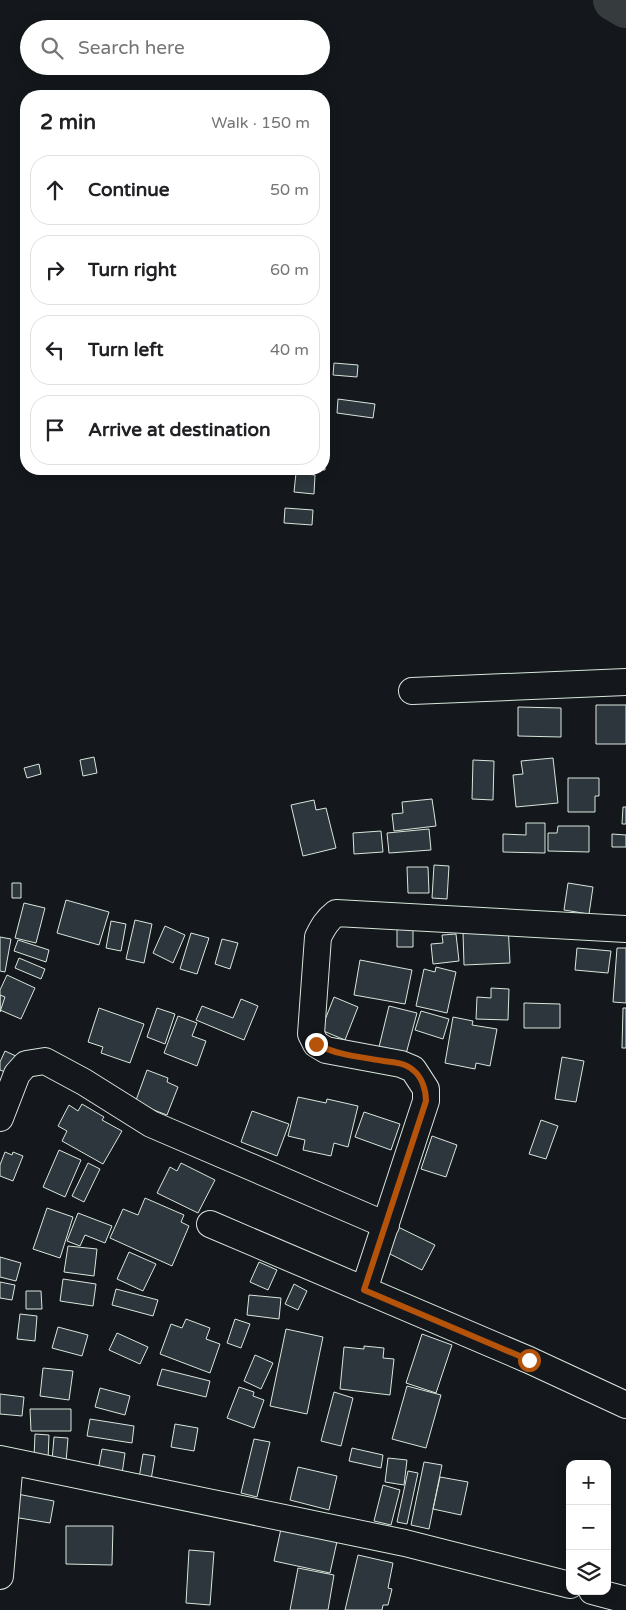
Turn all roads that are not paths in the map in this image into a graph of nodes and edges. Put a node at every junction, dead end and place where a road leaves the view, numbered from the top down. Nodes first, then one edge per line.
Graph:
1 (626, 682) edge
2 (412, 691) dead end
3 (626, 929) edge
4 (0, 1118) edge
5 (210, 1224) dead end
6 (386, 1225) junction
7 (364, 1290) junction
8 (626, 1405) edge
9 (5, 1460) edge
10 (0, 1576) edge
11 (566, 1584) edge
12 (607, 1595) edge
13 (626, 1600) edge

1 - 2 street
3 - 6 street
4 - 6 street
5 - 7 street
6 - 7 street
7 - 8 street
9 - 10 street
9 - 11 street
12 - 13 street

